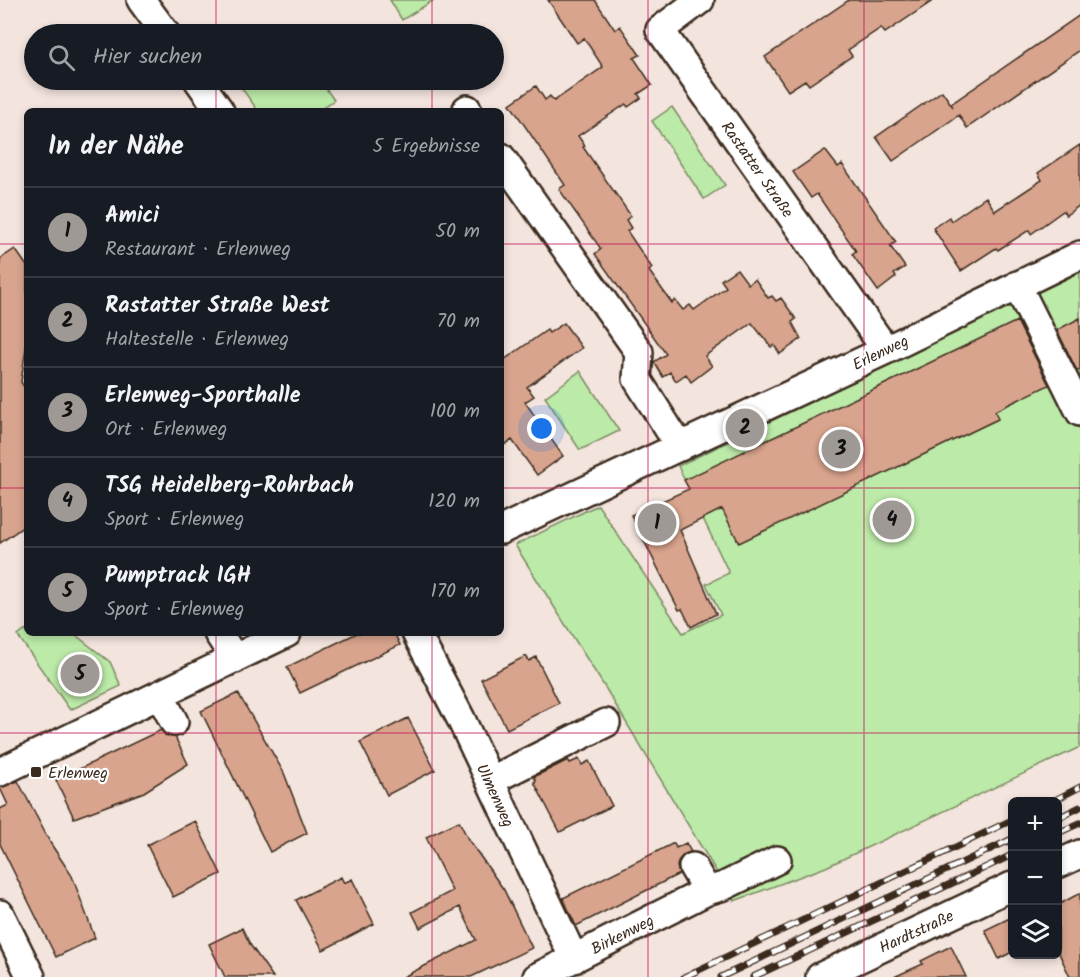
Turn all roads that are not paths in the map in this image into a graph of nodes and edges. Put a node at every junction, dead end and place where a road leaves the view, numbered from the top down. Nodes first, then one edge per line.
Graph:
1 (141, 0) edge
2 (700, 0) edge
3 (159, 24) edge
4 (205, 90) edge
5 (218, 108) edge
6 (504, 161) edge
7 (1080, 255) edge
8 (1017, 285) junction
9 (886, 350) junction
10 (1080, 412) edge
11 (680, 447) junction
12 (504, 521) edge
13 (220, 636) edge
14 (281, 636) edge
15 (418, 636) edge
16 (235, 659) junction
17 (160, 695) junction
18 (174, 723) dead end
19 (606, 723) dead end
20 (0, 772) edge
21 (490, 781) junction
22 (1080, 854) edge
23 (777, 860) dead end
24 (1062, 862) edge
25 (693, 867) dead end
26 (1008, 888) edge
27 (706, 891) junction
28 (0, 914) edge
29 (574, 958) junction
30 (31, 977) edge
31 (537, 977) edge
32 (820, 977) edge

1 - 3 street
2 - 9 street, Rastatter Straße
4 - 5 street
6 - 11 street
7 - 8 street, Erlenweg
8 - 9 street, Erlenweg
8 - 10 street
9 - 11 street, Erlenweg
11 - 12 street, Erlenweg
13 - 16 street
14 - 16 street
15 - 21 street, Ulmenweg
16 - 17 street
17 - 18 street
17 - 20 street
19 - 21 street
21 - 29 street, Ulmenweg
22 - 24 street
23 - 27 street, Birkenweg
25 - 27 street
26 - 32 street, Hardtstraße
27 - 29 street, Birkenweg
28 - 30 street
29 - 31 street, Birkenweg

